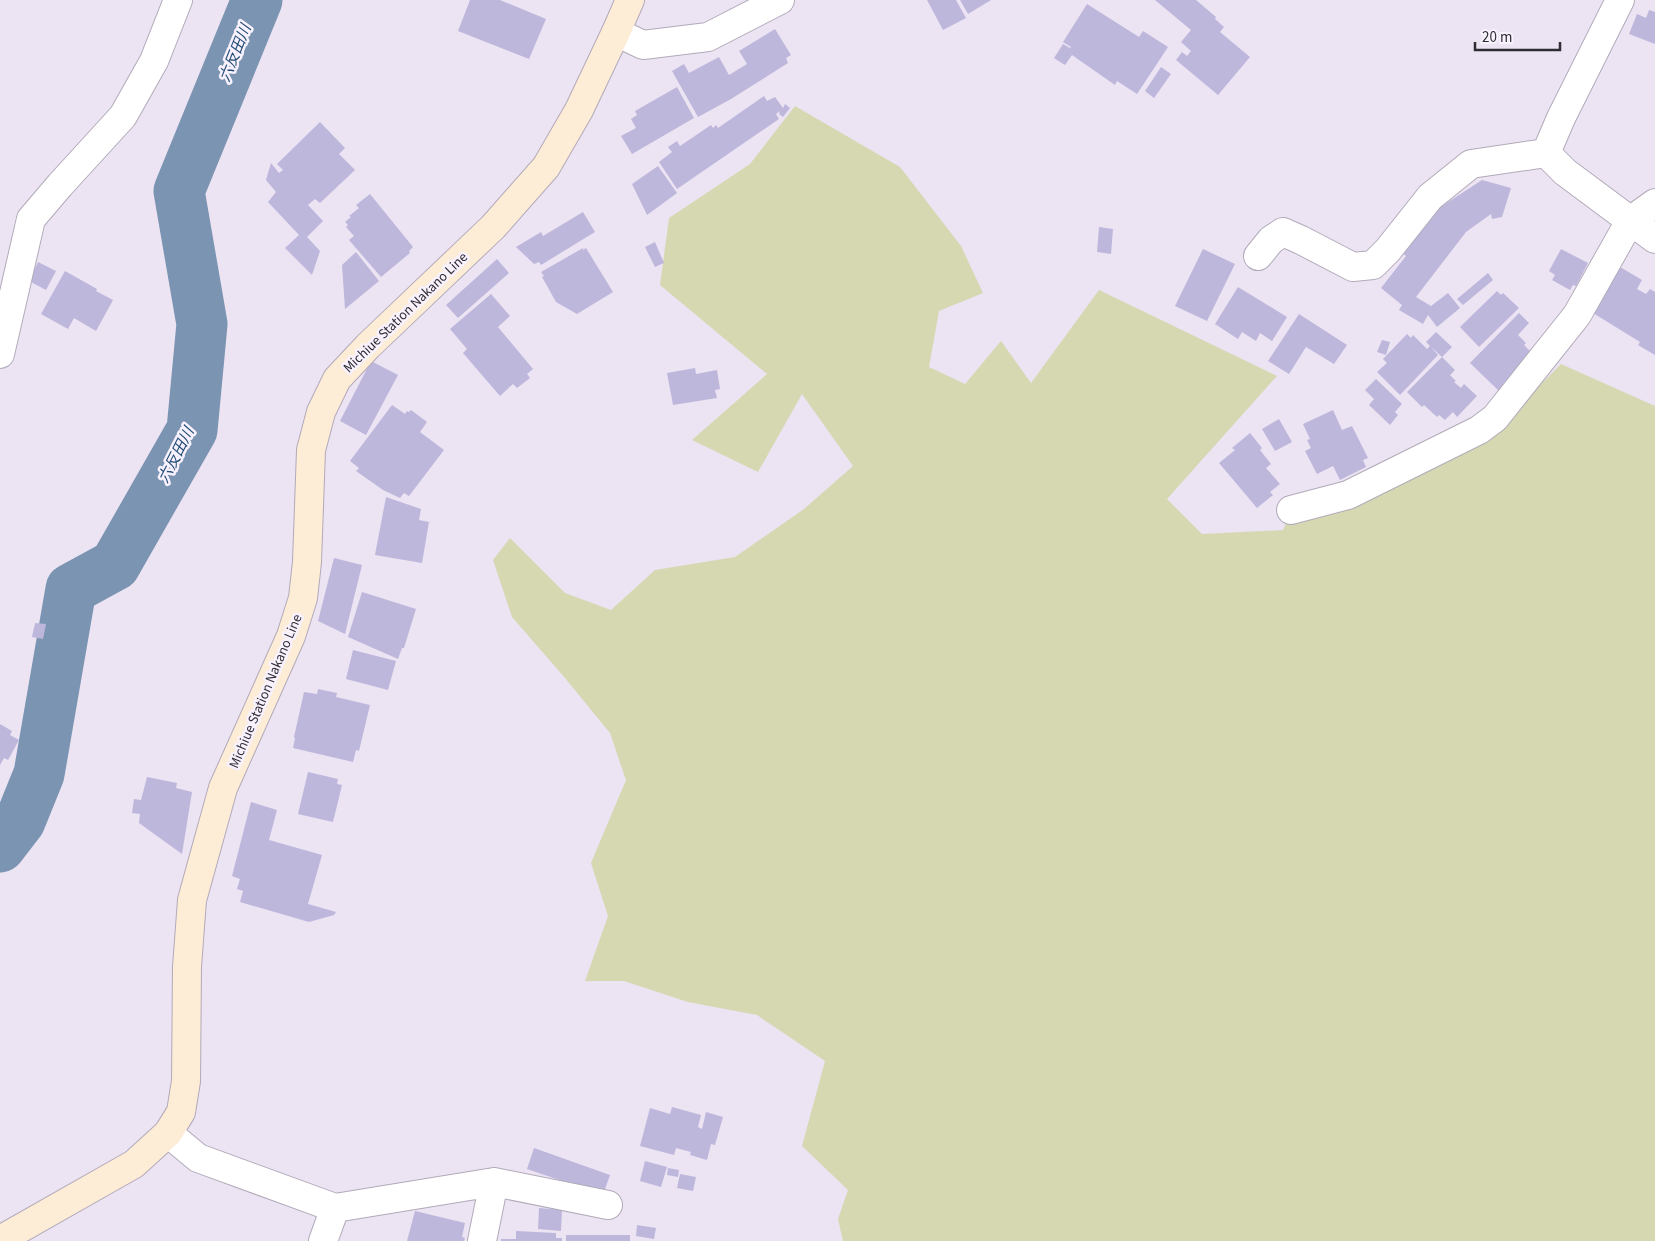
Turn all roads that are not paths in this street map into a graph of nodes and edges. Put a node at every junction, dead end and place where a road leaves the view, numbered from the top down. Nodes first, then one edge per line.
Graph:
1 (178, 0) edge
2 (630, 0) edge
3 (780, 0) edge
4 (1620, 0) edge
5 (616, 32) junction
6 (1546, 153) junction
7 (1655, 203) edge
8 (1630, 221) junction
9 (1655, 239) edge
10 (1258, 256) dead end
11 (0, 354) edge
12 (1291, 510) dead end
13 (168, 1133) junction
14 (494, 1182) junction
15 (608, 1205) dead end
16 (335, 1208) junction
17 (0, 1240) edge
18 (324, 1241) edge
19 (482, 1241) edge

1 - 11 street
2 - 5 main road, Michiue Station Nakano Line
3 - 5 street
4 - 6 street
5 - 13 main road, Michiue Station Nakano Line
6 - 8 street
6 - 10 street
7 - 8 street
8 - 9 street
8 - 12 street
13 - 16 street
13 - 17 main road, Michiue Station Nakano Line
14 - 15 street
14 - 16 street
14 - 19 street
16 - 18 street

